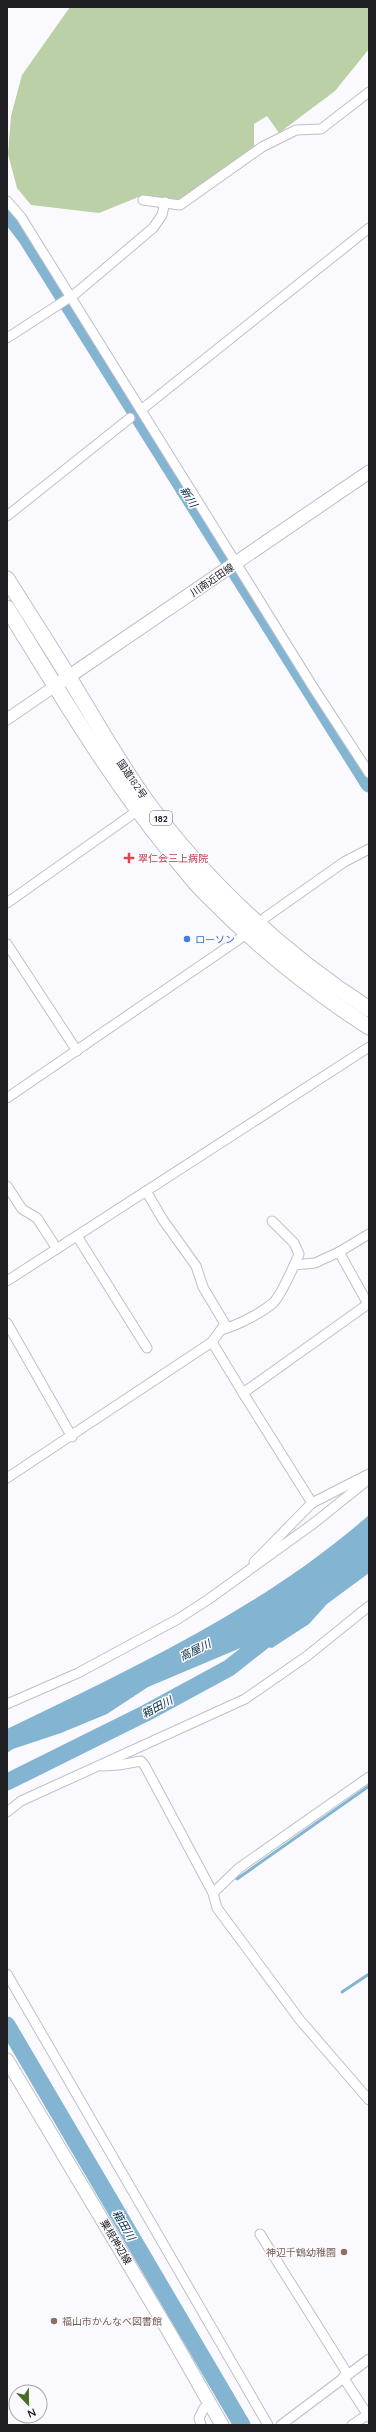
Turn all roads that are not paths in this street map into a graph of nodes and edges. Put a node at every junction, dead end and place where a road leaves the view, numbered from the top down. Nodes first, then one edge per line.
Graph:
1 (369, 92) edge
2 (143, 200) dead end
3 (7, 201) edge
4 (165, 202) junction
5 (369, 228) edge
6 (70, 296) junction
7 (7, 338) edge
8 (141, 410) junction
9 (130, 418) dead end
10 (369, 472) edge
11 (7, 516) edge
12 (231, 567) junction
13 (7, 579) edge
14 (7, 608) edge
15 (69, 677) junction
16 (55, 686) junction
17 (7, 719) edge
18 (369, 773) edge
19 (137, 811) junction
20 (369, 849) edge
21 (7, 902) edge
22 (258, 923) junction
23 (246, 933) junction
24 (7, 944) edge
25 (369, 1009) edge
26 (369, 1027) edge
27 (369, 1047) edge
28 (77, 1051) junction
29 (7, 1098) edge
30 (7, 1186) edge
31 (146, 1191) junction
32 (272, 1221) dead end
33 (369, 1234) edge
34 (78, 1236) junction
35 (57, 1249) junction
36 (339, 1252) junction
37 (294, 1265) junction
38 (7, 1281) edge
39 (364, 1308) junction
40 (369, 1316) edge
41 (7, 1323) edge
42 (221, 1330) junction
43 (212, 1342) junction
44 (147, 1348) dead end
45 (243, 1393) junction
46 (72, 1436) junction
47 (369, 1474) edge
48 (7, 1478) edge
49 (369, 1479) edge
50 (312, 1502) junction
51 (249, 1571) junction
52 (369, 1606) edge
53 (7, 1704) edge
54 (102, 1766) junction
55 (369, 1777) edge
56 (7, 1812) edge
57 (213, 1892) junction
58 (7, 1974) edge
59 (7, 2060) edge
60 (369, 2100) edge
61 (260, 2234) dead end
62 (369, 2359) edge
63 (345, 2375) junction
64 (210, 2404) junction
65 (368, 2416) edge
66 (201, 2425) edge
67 (222, 2425) edge
68 (268, 2425) edge
69 (281, 2425) edge
70 (352, 2425) edge

1 - 4 street
2 - 4 street
3 - 6 street
4 - 6 street
5 - 8 street
6 - 7 street
6 - 8 street
8 - 12 street
9 - 11 street
10 - 12 main road, 川南近田線
12 - 15 main road, 川南近田線
12 - 18 street
13 - 15 highway, 国道182号 / 182
14 - 16 highway, 国道182号 / 182
15 - 16 main road, 川南近田線
15 - 22 highway, 国道182号 / 182
16 - 17 street
16 - 19 highway, 国道182号 / 182
19 - 21 street
19 - 23 highway, 国道182号 / 182
20 - 22 street
22 - 23 street
22 - 25 highway, 国道182号 / 182
23 - 26 highway, 国道182号 / 182
23 - 28 street
24 - 28 street
27 - 31 street
28 - 29 street
30 - 35 street
31 - 34 street
31 - 42 street
32 - 37 street
33 - 36 street
34 - 35 street
34 - 44 street
35 - 38 street
36 - 37 street
36 - 39 street
37 - 42 street
39 - 40 street
39 - 45 street
41 - 46 street
42 - 43 street
43 - 45 street
43 - 46 street
45 - 50 street
46 - 48 street
47 - 50 street
49 - 51 street
50 - 51 street
51 - 53 street
52 - 54 street
54 - 56 street
54 - 57 street
55 - 57 street
57 - 60 street
58 - 68 street
59 - 64 main road, 粟根神辺線
61 - 63 street
62 - 63 street
63 - 65 street
63 - 69 street
64 - 66 street
64 - 67 main road, 粟根神辺線
65 - 70 street

